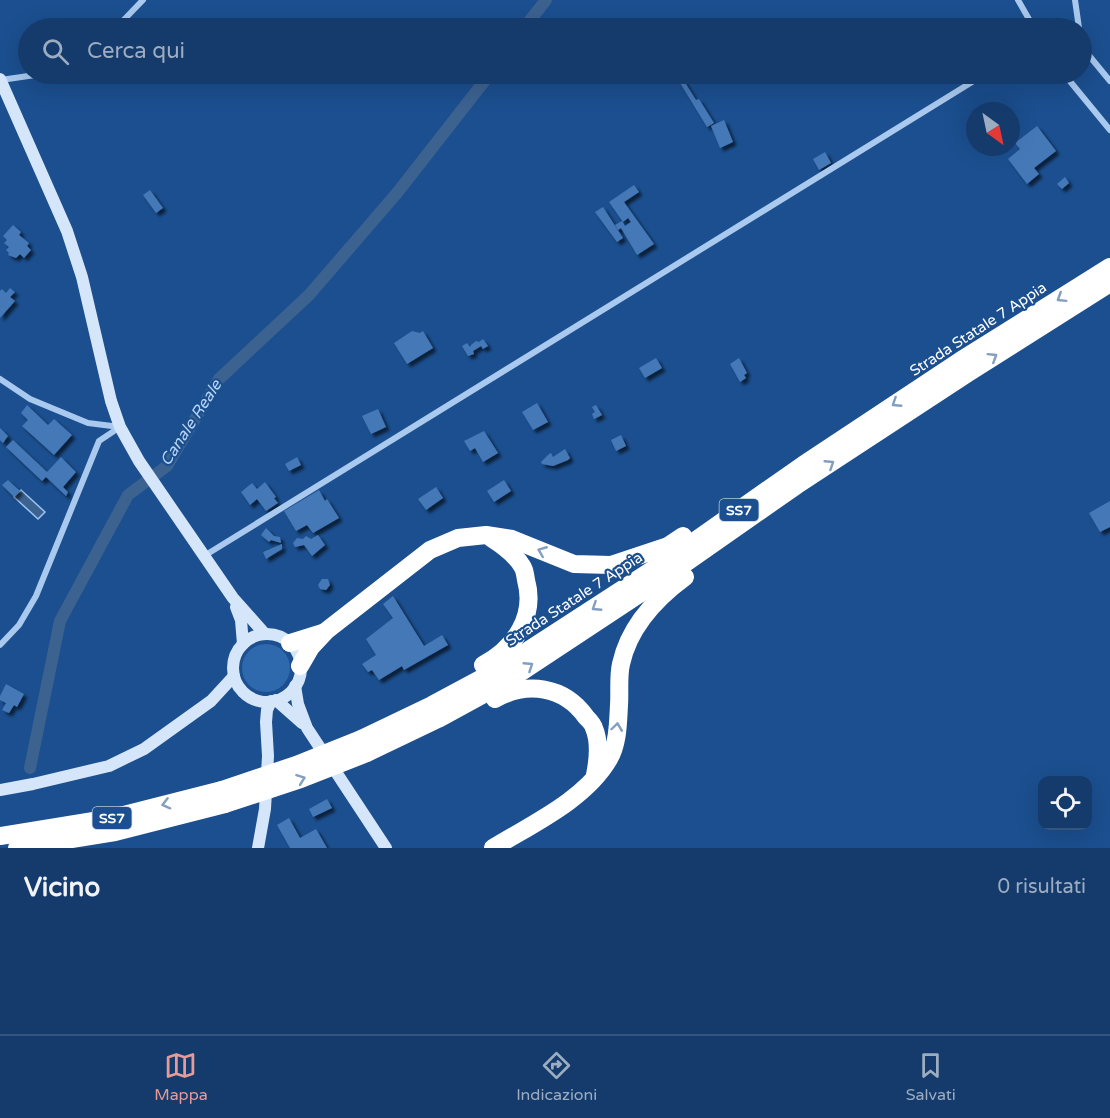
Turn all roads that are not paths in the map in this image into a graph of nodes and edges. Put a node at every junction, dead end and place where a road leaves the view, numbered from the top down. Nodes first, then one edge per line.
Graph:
1 (143, 0) edge
2 (1018, 0) edge
3 (1075, 0) edge
4 (126, 18) edge
5 (1028, 18) edge
6 (1078, 18) edge
7 (1092, 58) edge
8 (18, 77) edge
9 (0, 80) edge
10 (1110, 81) edge
11 (969, 84) edge
12 (1072, 84) edge
13 (1110, 130) edge
14 (1110, 267) edge
15 (1110, 283) edge
16 (0, 379) edge
17 (120, 427) junction
18 (803, 465) junction
19 (797, 485) junction
20 (486, 535) junction
21 (204, 556) junction
22 (233, 598) junction
23 (326, 631) junction
24 (265, 634) junction
25 (290, 643) junction
26 (243, 644) junction
27 (0, 645) edge
28 (300, 666) junction
29 (234, 676) junction
30 (295, 686) junction
31 (253, 698) junction
32 (212, 701) junction
33 (274, 701) junction
34 (266, 722) junction
35 (307, 728) junction
36 (364, 746) junction
37 (594, 780) junction
38 (0, 790) edge
39 (224, 797) junction
40 (0, 836) edge
41 (17, 848) edge
42 (258, 848) edge
43 (386, 848) edge
44 (493, 848) edge

1 - 4 street
2 - 5 street
3 - 6 street
7 - 10 street
8 - 9 street
9 - 17 street
11 - 21 street
12 - 13 street
14 -> 18 highway, Strada Statale 7 Appia / SS7
19 -> 15 highway, Strada Statale 7 Appia / SS7
16 - 17 street
17 - 21 street
17 - 27 street
18 -> 20 highway
18 -> 36 highway, Strada Statale 7 Appia / SS7
36 -> 19 highway, Strada Statale 7 Appia / SS7
37 -> 19 highway
20 - 23 highway
20 - 36 highway
21 - 22 street
22 - 24 street
22 - 26 street
23 - 25 highway
23 - 28 highway
24 - 25 street
24 - 26 street
25 - 28 street
26 - 29 street
28 - 30 street
29 - 31 street
29 - 32 street
30 - 33 street
30 - 35 street
31 - 32 street
31 - 33 street
31 - 34 street
32 - 38 street
33 - 34 street
33 - 35 street
34 - 42 street
35 - 43 street
36 - 37 highway
36 - 39 highway, Strada Statale 7 Appia / SS7, bridge
37 - 44 highway
39 -> 40 highway, Strada Statale 7 Appia / SS7
39 - 41 highway, Strada Statale 7 Appia / SS7

